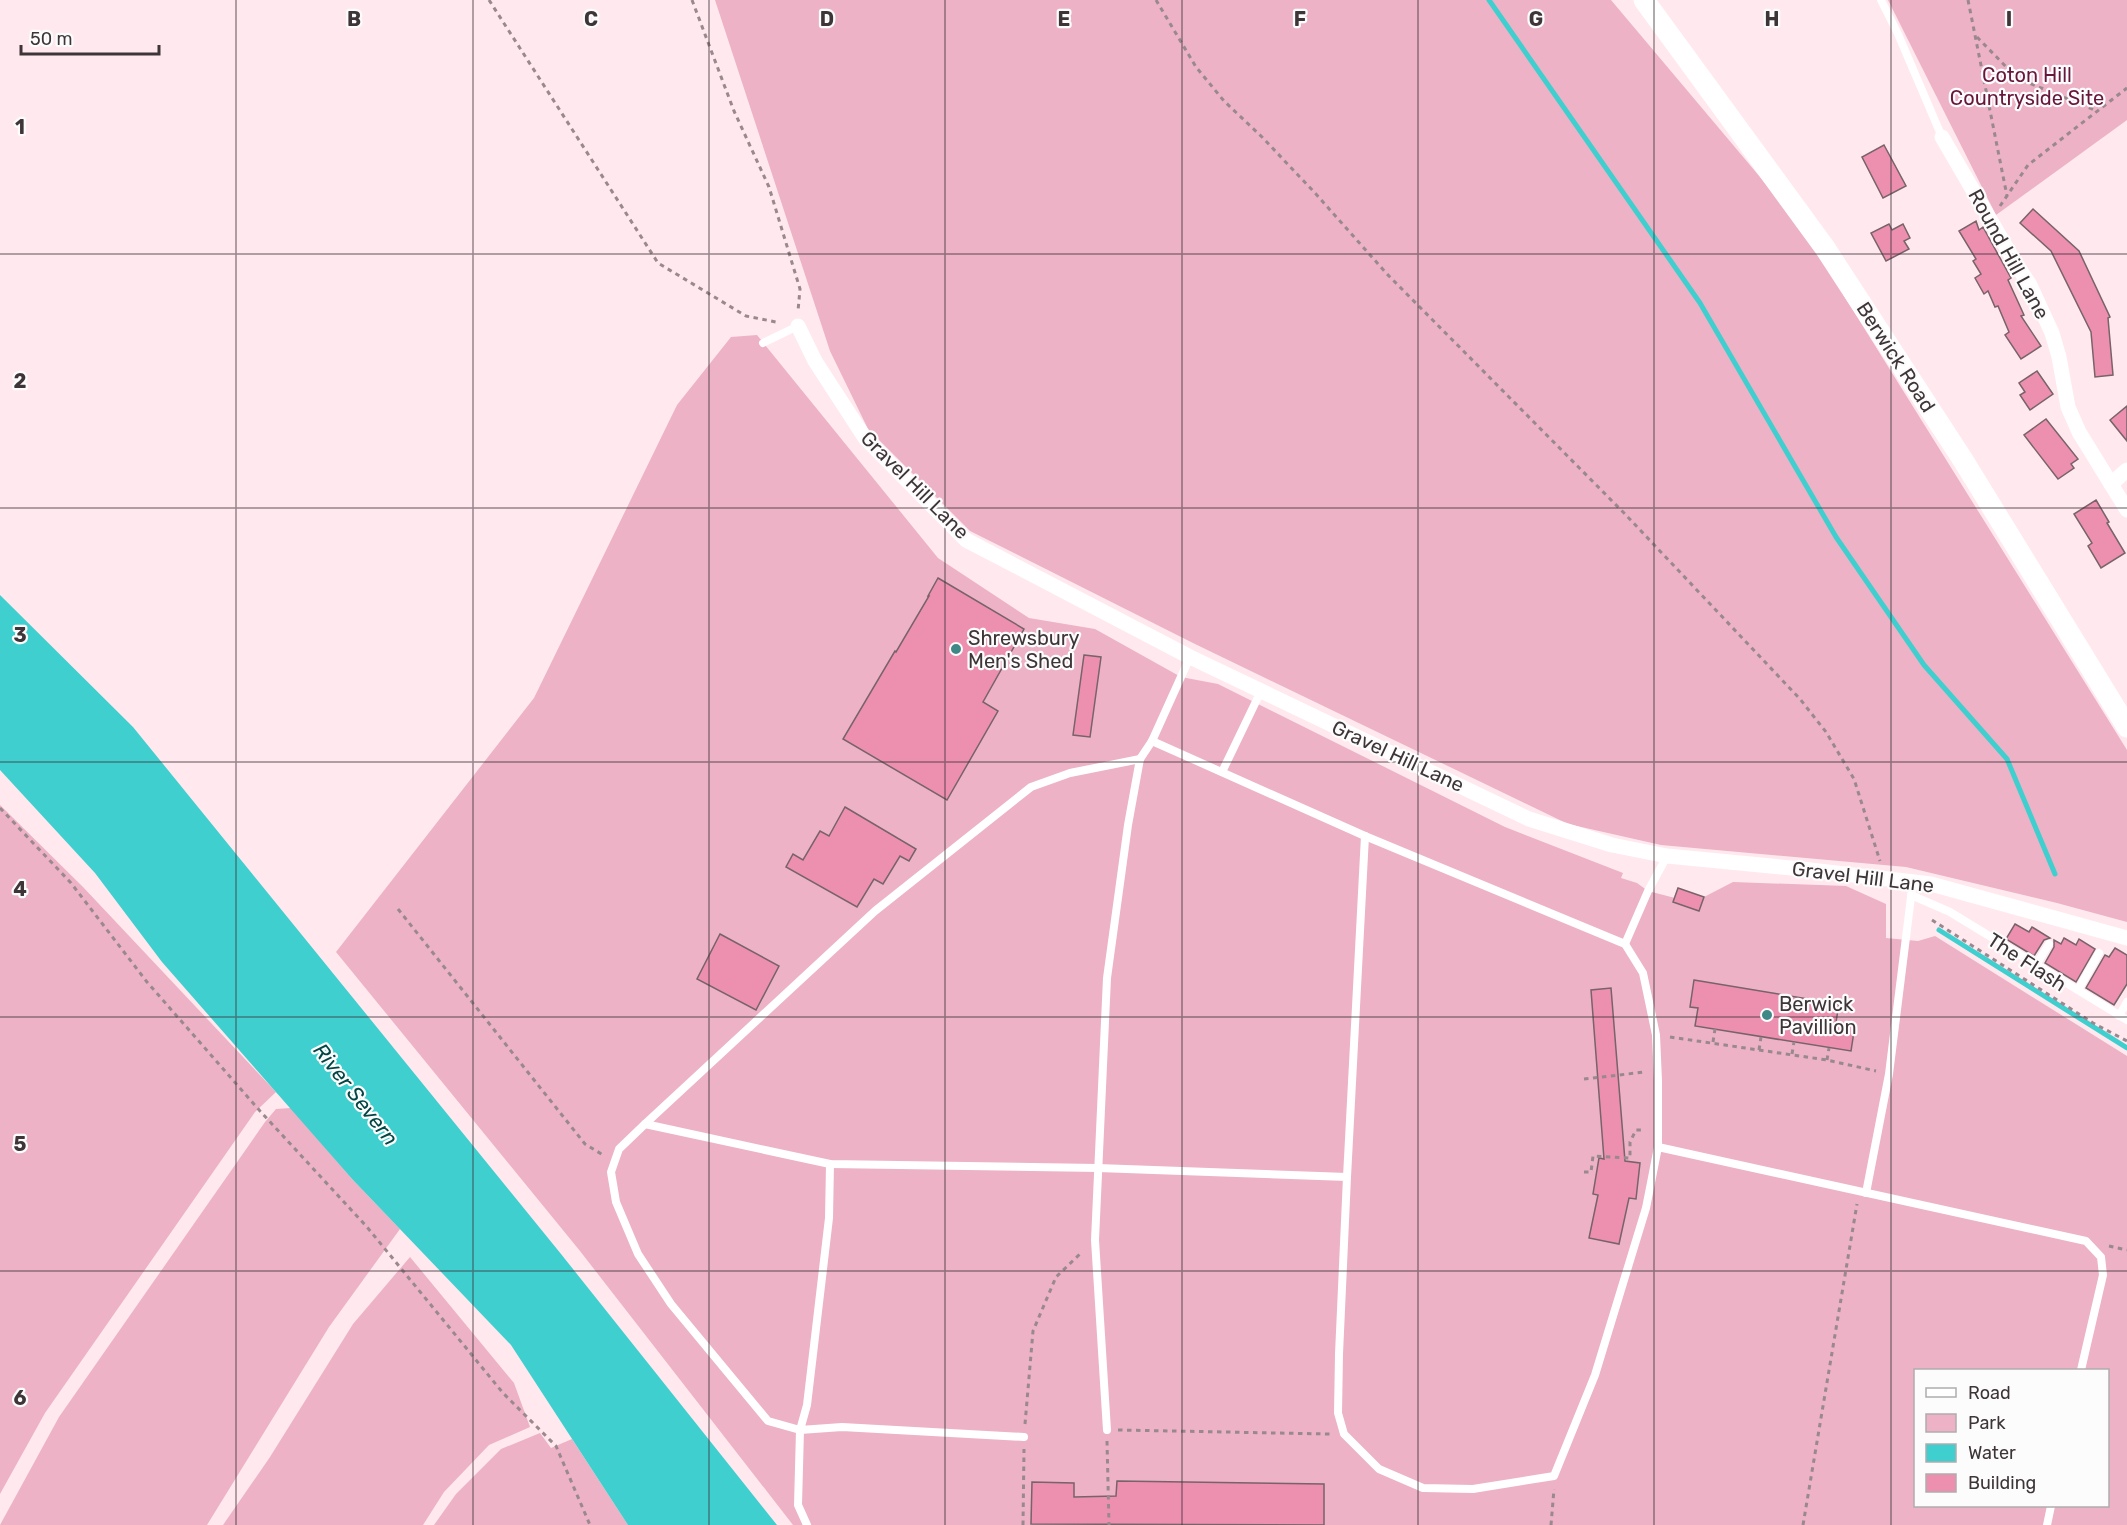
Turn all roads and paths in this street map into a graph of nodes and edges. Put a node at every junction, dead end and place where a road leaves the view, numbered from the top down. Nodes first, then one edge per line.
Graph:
1 (489, 0) edge
2 (692, 0) edge
3 (1156, 0) edge
4 (1644, 0) edge
5 (1881, 0) edge
6 (1968, 0) edge
7 (1976, 36) junction
8 (2127, 88) edge
9 (2097, 111) junction
10 (1942, 137) joint
11 (2007, 196) junction
12 (1990, 220) junction
13 (798, 326) junction
14 (763, 343) dead end
15 (2127, 470) edge
16 (2110, 484) junction
17 (2127, 510) edge
18 (1190, 657) junction
19 (1261, 691) junction
20 (2127, 727) edge
21 (1152, 741) junction
22 (1140, 759) junction
23 (1222, 772) junction
24 (0, 808) edge
25 (1365, 836) junction
26 (1667, 856) junction
27 (1881, 878) junction
28 (1912, 888) junction
29 (398, 909) dead end
30 (1910, 911) junction
31 (2127, 938) edge
32 (1625, 944) junction
33 (2049, 944) dead end
34 (2099, 953) dead end
35 (2036, 965) junction
36 (2078, 990) junction
37 (2127, 1002) edge
38 (2119, 1016) junction
39 (2127, 1020) edge
40 (1715, 1029) dead end
41 (1656, 1035) junction
42 (1761, 1037) dead end
43 (2127, 1041) edge
44 (1713, 1042) junction
45 (1794, 1042) dead end
46 (1829, 1048) dead end
47 (1759, 1050) junction
48 (1792, 1054) junction
49 (1827, 1060) junction
50 (1658, 1071) junction
51 (1889, 1074) junction
52 (1584, 1079) dead end
53 (645, 1124) junction
54 (1658, 1130) junction
55 (1658, 1147) junction
56 (614, 1163) junction
57 (830, 1164) junction
58 (1098, 1168) junction
59 (1584, 1172) dead end
60 (1347, 1177) junction
61 (1863, 1192) junction
62 (1095, 1240) junction
63 (2081, 1369) edge
64 (800, 1430) junction
65 (1107, 1430) junction
66 (1344, 1434) junction
67 (1024, 1437) junction
68 (1554, 1476) junction
69 (2051, 1507) edge
70 (590, 1525) edge
71 (807, 1525) edge
72 (1023, 1525) edge
73 (1109, 1525) edge
74 (1551, 1525) edge
75 (1803, 1525) edge
76 (2047, 1525) edge

1 - 13 path
2 - 13 path
3 - 27 path
4 - 20 main road, Berwick Road
5 - 10 lane, Round Hill Lane
6 - 7 path
7 - 9 path
7 - 11 path
8 - 9 path
9 - 11 path
10 - 12 street, Round Hill Lane
11 - 12 path
12 - 16 street, Round Hill Lane
13 - 14 lane
13 - 18 street, Gravel Hill Lane
15 - 16 street
16 - 17 street, Round Hill Lane
18 - 19 street, Gravel Hill Lane
18 - 21 lane
19 - 23 lane
19 - 26 street, Gravel Hill Lane
21 - 22 lane
21 - 23 lane
22 - 53 lane
22 - 58 lane
23 - 25 lane
24 - 70 path
25 - 32 lane
25 - 60 lane
26 - 27 street, Gravel Hill Lane
26 - 32 lane
27 - 28 street, Gravel Hill Lane
28 - 30 lane
28 - 31 street, Gravel Hill Lane
28 - 35 lane
29 - 56 path
30 - 43 path, The Flash
30 - 51 lane
32 - 41 lane
33 - 35 lane
34 - 36 lane
35 - 36 lane
36 - 38 lane
37 - 38 lane
38 - 39 lane
40 - 44 path
41 - 44 path
41 - 50 lane
42 - 47 path
44 - 47 path
45 - 48 path
46 - 49 path
47 - 48 path
48 - 49 path
49 - 51 path
50 - 52 path
50 - 54 lane
51 - 61 lane
53 - 56 lane
53 - 57 lane
54 - 55 lane
54 - 59 path
55 - 61 lane
55 - 68 lane
56 - 64 lane
57 - 58 lane
57 - 64 lane
58 - 60 lane
58 - 62 lane
60 - 66 lane
61 - 63 lane
61 - 75 path
62 - 65 lane
62 - 67 path
64 - 67 lane
64 - 71 lane
65 - 66 path
65 - 73 path
66 - 68 lane
67 - 72 path
68 - 74 path
69 - 76 lane

